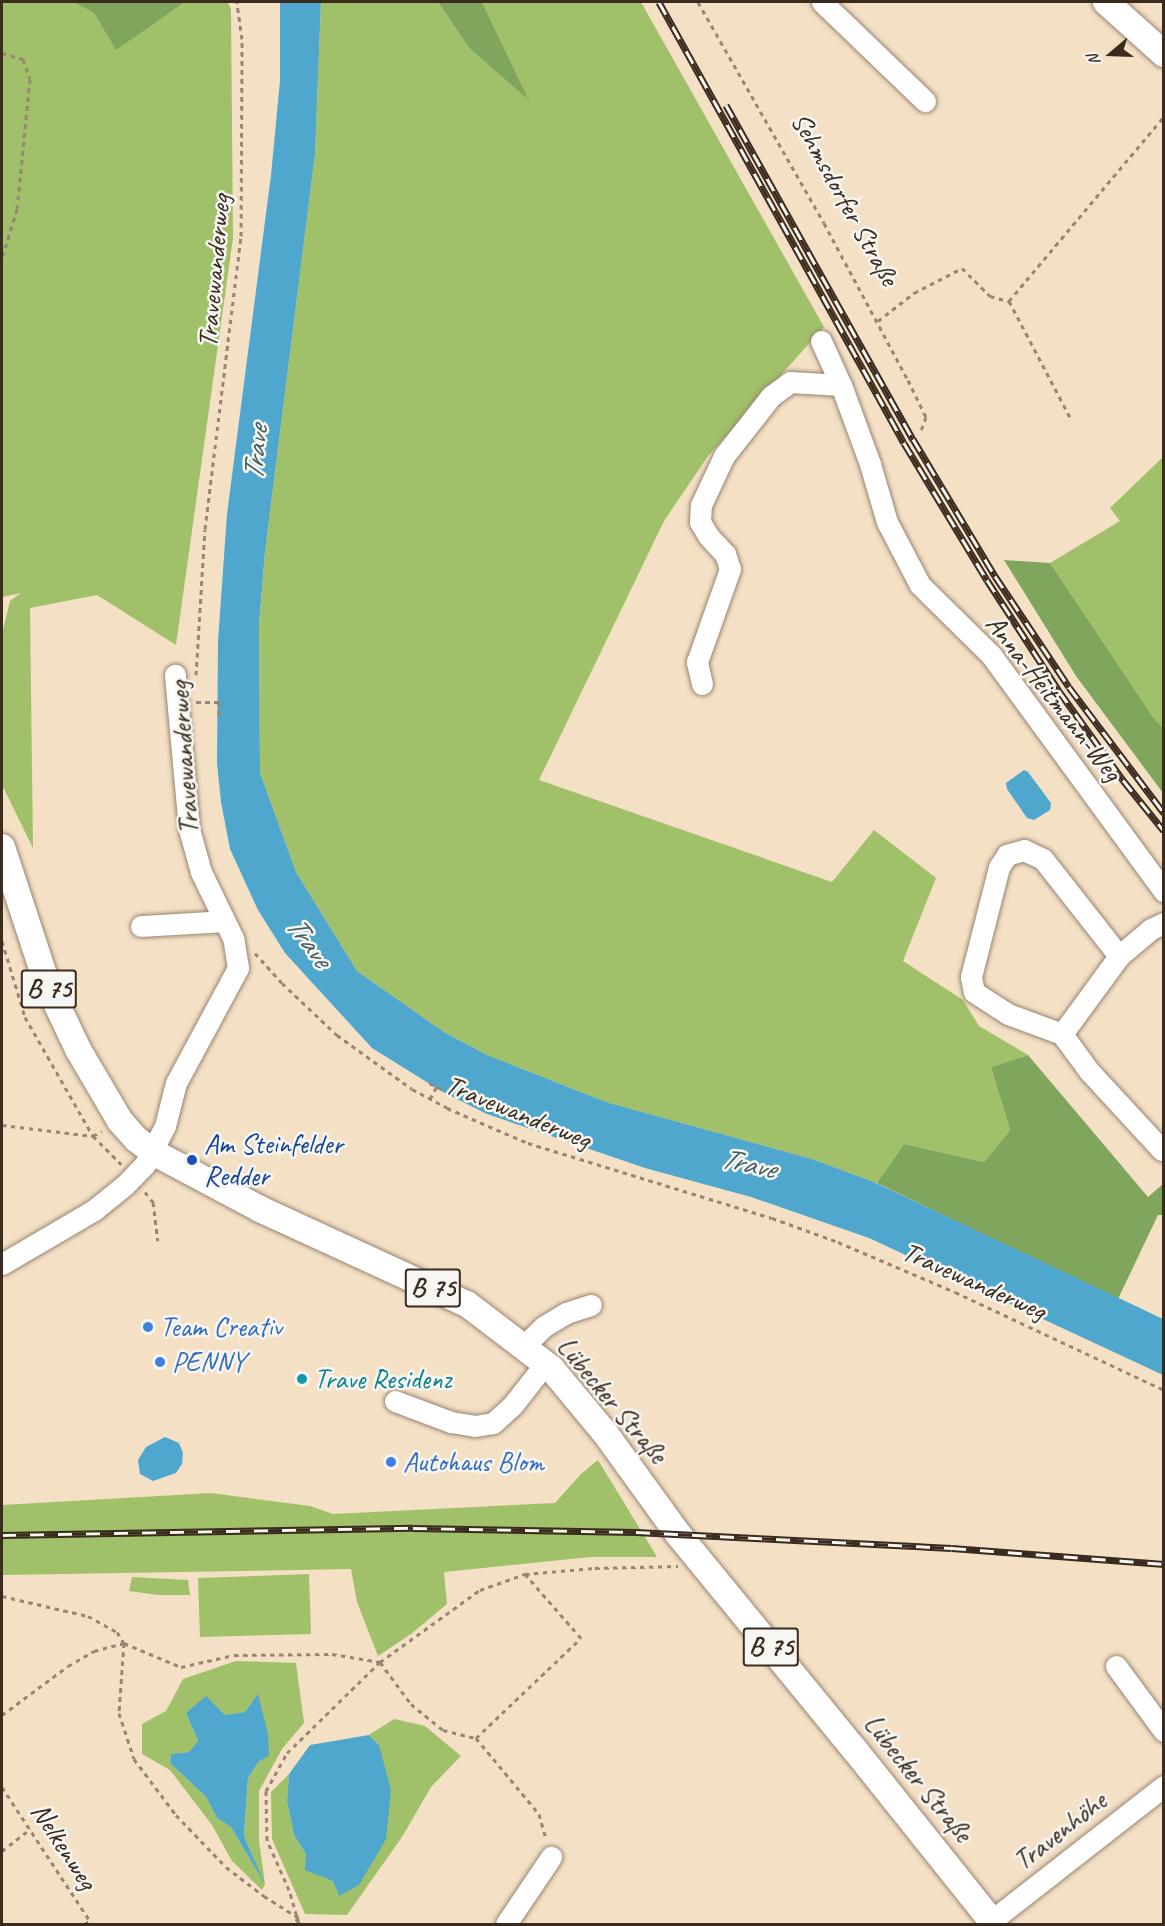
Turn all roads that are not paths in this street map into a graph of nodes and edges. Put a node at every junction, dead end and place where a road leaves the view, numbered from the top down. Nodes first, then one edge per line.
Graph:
1 (822, 2) edge
2 (1106, 2) edge
3 (1164, 54) edge
4 (925, 101) dead end
5 (820, 341) dead end
6 (841, 385) junction
7 (186, 675) road end
8 (702, 684) dead end
9 (2, 847) edge
10 (1164, 891) edge
11 (224, 921) junction
12 (1164, 923) edge
13 (141, 926) dead end
14 (1119, 956) junction
15 (1062, 1034) junction
16 (1162, 1150) edge
17 (153, 1152) junction
18 (2, 1264) edge
19 (591, 1305) dead end
20 (523, 1347) junction
21 (545, 1364) junction
22 (395, 1401) dead end
23 (1116, 1666) dead end
24 (1164, 1731) edge
25 (1164, 1786) edge
26 (551, 1857) road end
27 (992, 1923) edge
28 (506, 1924) edge

1 - 4 street
2 - 3 main road
5 - 6 street, Anna-Heitmann-Weg
6 - 8 street
6 - 10 street, Anna-Heitmann-Weg
7 - 11 street
9 - 17 main road, Lübecker Straße / B 75
11 - 13 street
11 - 17 street
12 - 14 street
14 - 15 street
14 - 15 street
15 - 16 street
17 - 18 street
17 - 20 main road, Lübecker Straße / B 75
19 - 20 street
20 - 21 main road, Lübecker Straße / B 75
21 - 22 street
21 - 27 main road, Lübecker Straße / B 75
23 - 24 street
25 - 27 street, Travenhöhe
26 - 28 street

